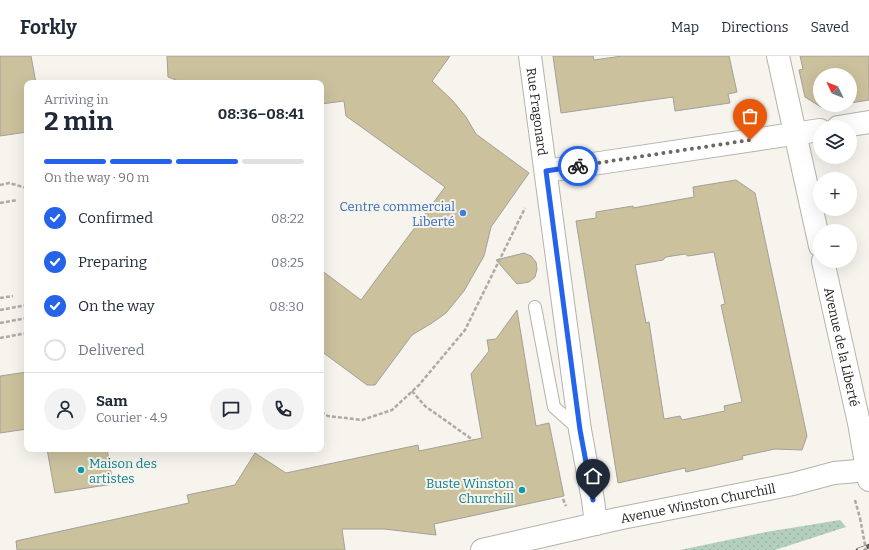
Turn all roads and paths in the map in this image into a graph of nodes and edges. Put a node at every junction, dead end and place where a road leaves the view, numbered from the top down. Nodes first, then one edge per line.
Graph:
1 (530, 56) edge
2 (778, 56) edge
3 (869, 122) edge
4 (857, 124) edge
5 (813, 131) edge
6 (796, 133) junction
7 (546, 171) junction
8 (0, 185) edge
9 (24, 187) edge
10 (17, 200) dead end
11 (528, 202) dead end
12 (0, 203) edge
13 (815, 224) edge
14 (825, 268) edge
15 (12, 296) dead end
16 (0, 298) edge
17 (24, 306) edge
18 (535, 307) dead end
19 (0, 310) edge
20 (24, 318) edge
21 (0, 322) edge
22 (24, 334) edge
23 (0, 338) edge
24 (412, 391) junction
25 (324, 414) edge
26 (580, 430) junction
27 (474, 440) dead end
28 (868, 474) edge
29 (855, 498) dead end
30 (596, 524) junction
31 (482, 550) edge
32 (866, 550) edge

1 - 7 street, Rue Fragonard
2 - 6 street
3 - 4 street
5 - 6 street
6 - 7 street
6 - 13 street
7 - 26 street, Rue Fragonard
8 - 9 path
10 - 12 path
11 - 24 path
14 - 28 street, Avenue de la Liberté
15 - 16 path
17 - 19 path
18 - 26 lane
20 - 21 path
22 - 23 path
24 - 25 path
24 - 27 path
26 - 30 street, Rue Fragonard
28 - 30 street, Avenue Winston Churchill
29 - 32 path, bridge
30 - 31 street, Avenue Winston Churchill

